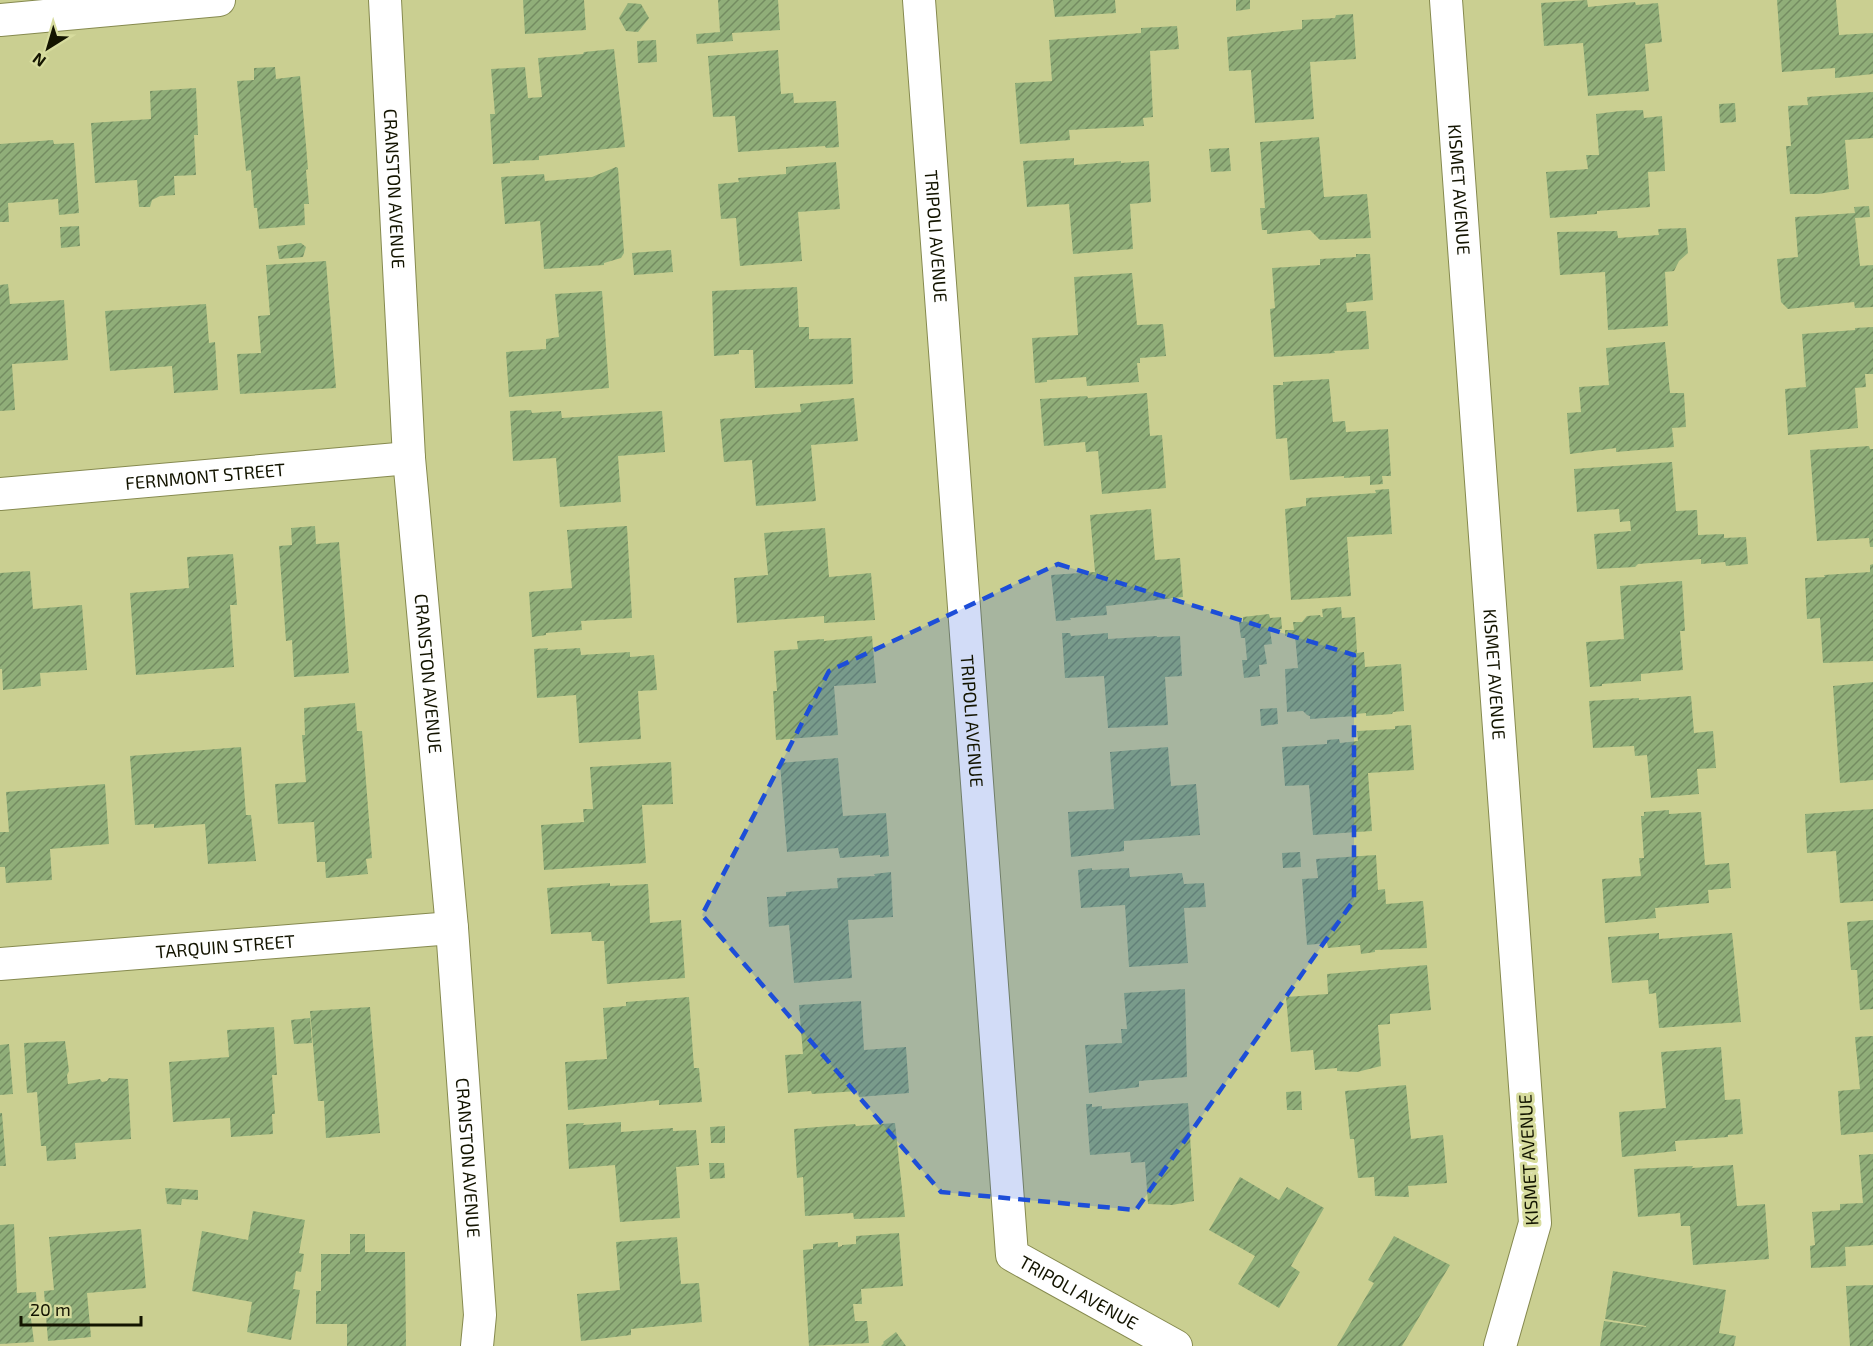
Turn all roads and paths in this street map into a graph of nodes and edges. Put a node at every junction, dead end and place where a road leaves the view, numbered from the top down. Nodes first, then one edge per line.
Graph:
1 (219, 0) edge
2 (386, 0) edge
3 (920, 0) edge
4 (1446, 0) edge
5 (0, 20) edge
6 (409, 458) junction
7 (0, 494) edge
8 (452, 928) junction
9 (0, 964) edge
10 (477, 1346) edge
11 (1176, 1346) edge
12 (1500, 1346) edge

1 - 5 street
2 - 6 street, CRANSTON AVENUE
3 - 11 street, TRIPOLI AVENUE
4 - 12 street, KISMET AVENUE
6 - 7 street, FERNMONT STREET
6 - 8 street, CRANSTON AVENUE
8 - 9 street, TARQUIN STREET
8 - 10 street, CRANSTON AVENUE

